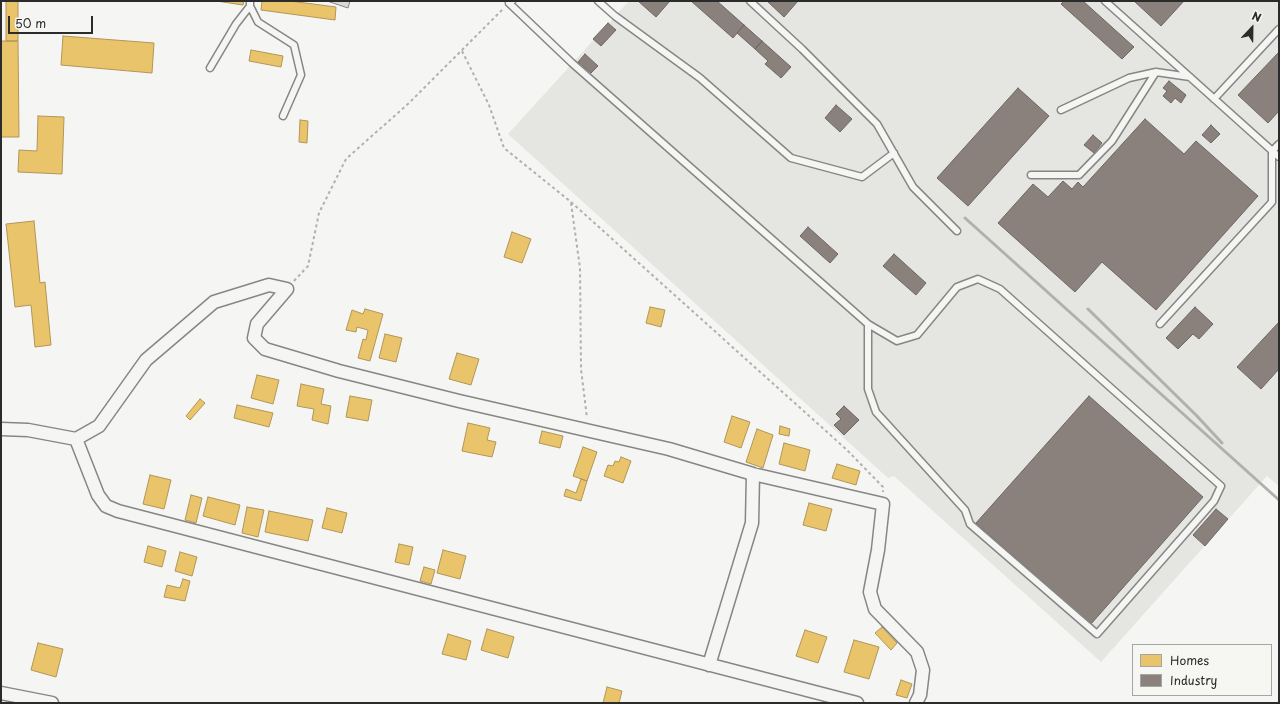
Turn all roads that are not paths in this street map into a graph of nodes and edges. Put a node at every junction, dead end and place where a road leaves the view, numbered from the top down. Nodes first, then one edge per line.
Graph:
1 (598, 1) edge
2 (750, 1) edge
3 (1105, 1) edge
4 (510, 2) edge
5 (250, 3) edge
6 (1279, 29) edge
7 (210, 68) dead end
8 (1156, 72) junction
9 (1190, 77) junction
10 (1214, 98) junction
11 (1062, 110) dead end
12 (283, 116) dead end
13 (1279, 144) edge
14 (1272, 151) junction
15 (894, 153) junction
16 (1279, 157) edge
17 (1031, 175) dead end
18 (957, 231) dead end
19 (868, 324) junction
20 (1160, 324) dead end
21 (1, 428) edge
22 (76, 439) junction
23 (753, 474) junction
24 (709, 665) junction
25 (1, 693) edge
26 (52, 703) edge
27 (857, 703) edge
28 (916, 703) edge

1 - 15 lane
2 - 15 lane
3 - 9 lane
4 - 19 lane
5 - 7 lane
5 - 12 lane
6 - 10 lane
8 - 9 lane
8 - 11 lane
8 - 17 lane
9 - 10 lane
10 - 14 lane
13 - 14 lane
14 - 16 lane
14 - 20 lane
15 - 18 lane
19 - 19 lane
21 - 22 street
22 - 23 street
22 - 24 street
23 - 24 street
23 - 28 street
24 - 27 street
25 - 26 street

